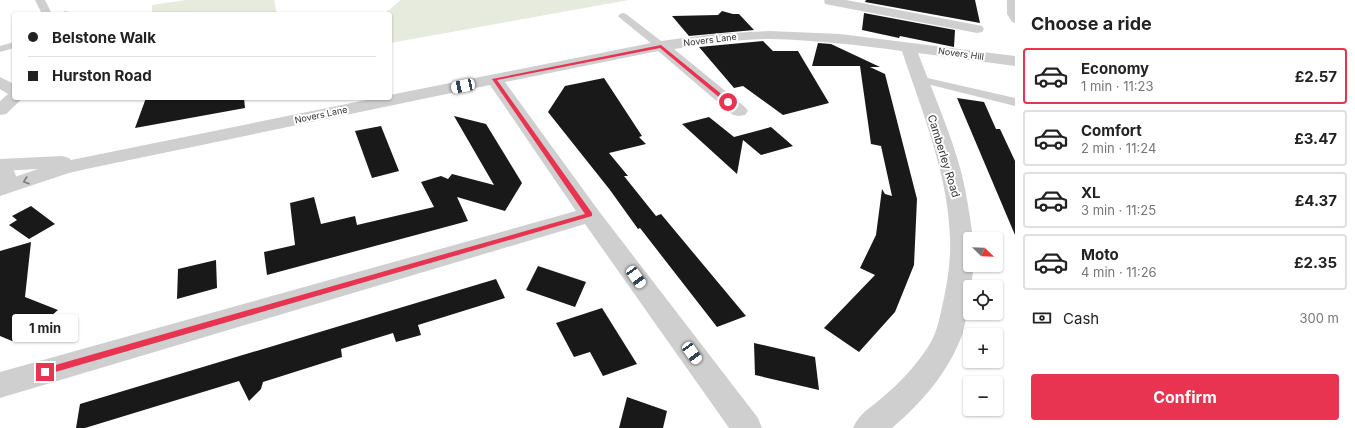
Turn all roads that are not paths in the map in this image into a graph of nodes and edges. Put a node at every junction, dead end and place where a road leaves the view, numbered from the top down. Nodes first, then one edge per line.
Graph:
1 (40, 0) edge
2 (830, 0) edge
3 (1012, 0) edge
4 (46, 12) edge
5 (623, 16) dead end
6 (915, 18) junction
7 (1015, 20) edge
8 (977, 29) dead end
9 (12, 46) edge
10 (661, 46) junction
11 (911, 46) junction
12 (0, 49) edge
13 (1015, 61) edge
14 (494, 79) junction
15 (919, 79) junction
16 (0, 82) edge
17 (12, 90) edge
18 (12, 100) edge
19 (1015, 102) edge
20 (0, 110) edge
21 (739, 111) dead end
22 (91, 162) junction
23 (0, 166) edge
24 (0, 188) edge
25 (590, 215) junction
26 (0, 384) edge
27 (747, 428) edge
28 (868, 428) edge

1 - 4 lane
2 - 6 street
3 - 7 lane
5 - 10 lane
6 - 8 street
6 - 11 street, Camberley Road
9 - 12 lane
10 - 11 street, Novers Lane
10 - 14 street, Novers Lane
10 - 21 street
11 - 13 street, Novers Hill
11 - 15 street, Camberley Road
14 - 22 street, Novers Lane
14 - 25 street
15 - 19 lane
15 - 28 street, Camberley Road
16 - 17 street
18 - 20 street
22 - 23 street, Novers Lane
22 -> 24 street, Novers Lane
23 - 24 street
25 - 26 street
25 - 27 street

